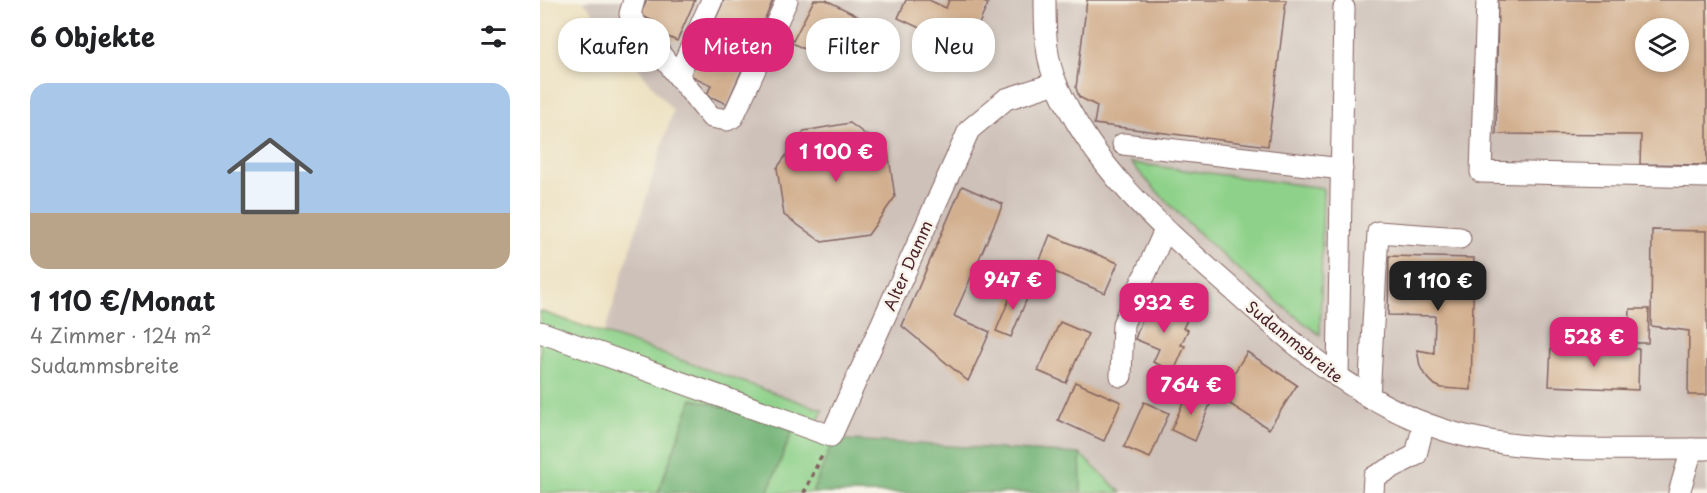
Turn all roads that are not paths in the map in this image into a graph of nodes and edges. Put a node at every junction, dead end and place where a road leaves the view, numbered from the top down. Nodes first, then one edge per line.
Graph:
1 (634, 0) edge
2 (712, 0) edge
3 (787, 0) edge
4 (1045, 0) edge
5 (1486, 0) edge
6 (1344, 8) dead end
7 (678, 76) junction
8 (1056, 83) junction
9 (1123, 144) dead end
10 (1342, 169) junction
11 (1707, 177) edge
12 (1165, 230) junction
13 (1460, 238) dead end
14 (540, 332) edge
15 (1121, 376) dead end
16 (1338, 377) junction
17 (1369, 398) junction
18 (1424, 423) junction
19 (1699, 449) edge
20 (1373, 493) edge
21 (1680, 493) edge

1 - 7 street
2 - 7 street
3 - 7 street
4 - 8 street, Sudammsbreite
5 - 11 street
6 - 10 street
8 - 12 street, Sudammsbreite
8 - 14 street, Alter Damm
9 - 10 street
10 - 16 street
12 - 15 street
12 - 16 street, Sudammsbreite
13 - 17 street
16 - 17 street, Sudammsbreite
17 - 18 street, Sudammsbreite
18 - 19 street, Sudammsbreite
18 - 20 street
19 - 21 street

